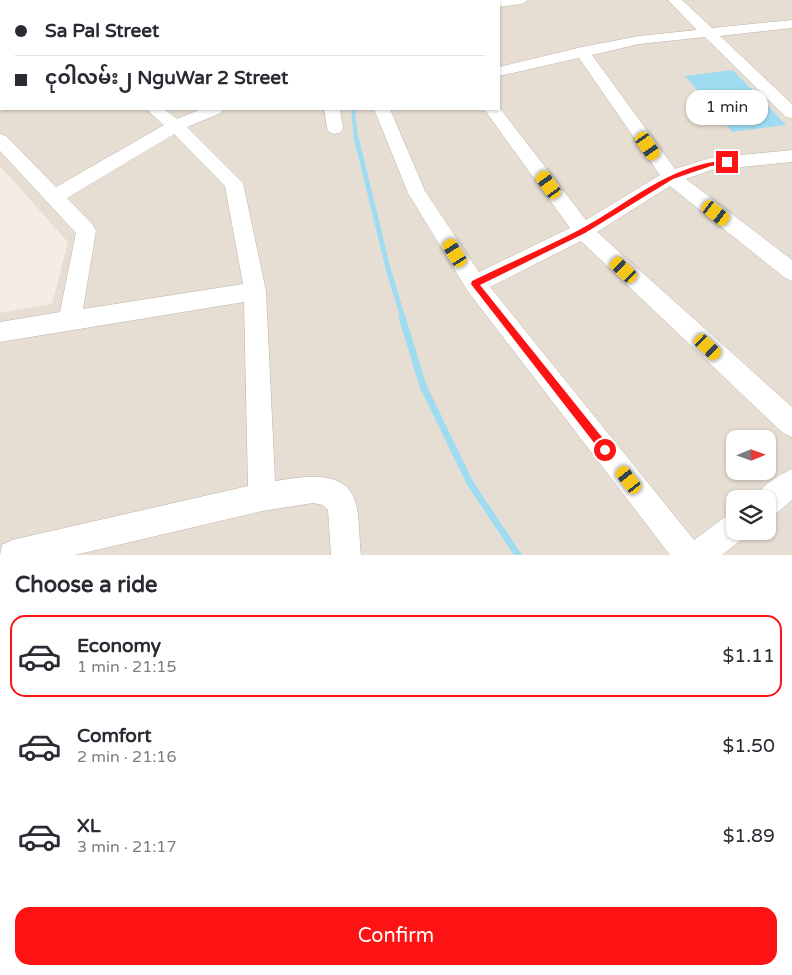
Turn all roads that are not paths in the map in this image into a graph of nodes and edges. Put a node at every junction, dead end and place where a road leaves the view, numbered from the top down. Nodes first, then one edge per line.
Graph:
1 (522, 0) edge
2 (674, 0) edge
3 (500, 3) edge
4 (792, 24) edge
5 (710, 34) junction
6 (582, 52) junction
7 (500, 71) edge
8 (155, 110) edge
9 (213, 110) edge
10 (332, 110) edge
11 (382, 110) edge
12 (493, 110) edge
13 (792, 113) edge
14 (175, 126) junction
15 (335, 128) dead end
16 (0, 140) edge
17 (792, 156) edge
18 (671, 177) junction
19 (54, 197) junction
20 (583, 231) junction
21 (792, 272) edge
22 (475, 284) junction
23 (255, 291) junction
24 (70, 319) junction
25 (0, 332) edge
26 (792, 424) edge
27 (792, 483) edge
28 (776, 496) edge
29 (262, 497) junction
30 (726, 534) edge
31 (55, 550) edge
32 (12, 555) edge
33 (346, 555) edge
34 (688, 555) edge
35 (698, 555) edge

1 - 3 street
2 - 5 street
4 - 5 street
5 - 6 street
5 - 13 street
6 - 7 street
6 - 18 street
8 - 14 street
9 - 14 street
10 - 15 street
11 - 22 street
12 - 20 street
14 - 19 street
14 - 23 street
16 - 19 street
17 - 18 street
18 - 20 street
18 - 21 street
19 - 24 street
20 - 22 street
20 - 26 street
22 - 34 street
23 - 24 street
23 - 29 street
24 - 25 street
27 - 28 street
29 - 31 street
29 - 33 street
30 - 35 street
31 - 32 street

